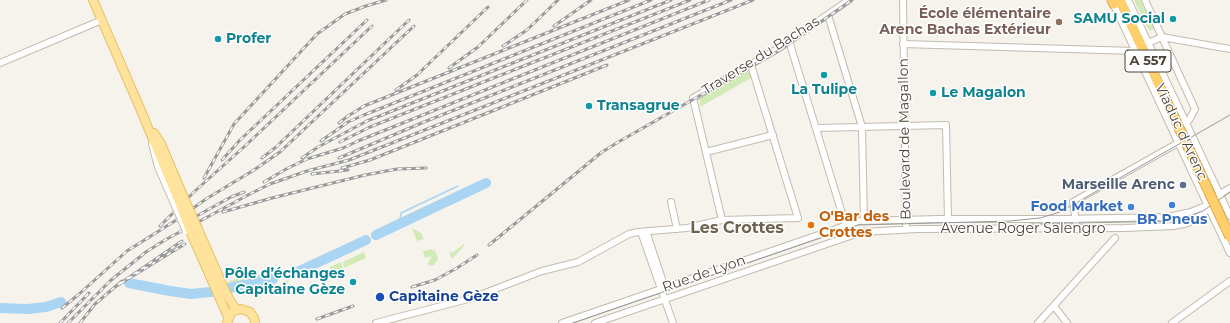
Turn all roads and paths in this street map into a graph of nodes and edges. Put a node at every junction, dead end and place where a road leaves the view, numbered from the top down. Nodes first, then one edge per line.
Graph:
1 (93, 0) edge
2 (849, 0) edge
3 (903, 0) edge
4 (1144, 0) edge
5 (1118, 2) edge
6 (828, 15) junction
7 (102, 20) junction
8 (1162, 38) junction
9 (789, 42) junction
10 (1148, 43) junction
11 (904, 44) junction
12 (1230, 49) edge
13 (1135, 50) junction
14 (0, 63) edge
15 (751, 65) junction
16 (146, 121) junction
17 (1186, 122) junction
18 (905, 125) junction
19 (862, 127) junction
20 (816, 128) junction
21 (1171, 128) junction
22 (773, 135) junction
23 (1178, 143) junction
24 (706, 152) junction
25 (1230, 188) edge
26 (1220, 194) junction
27 (179, 202) junction
28 (671, 202) dead end
29 (1209, 206) junction
30 (1230, 216) edge
31 (948, 219) junction
32 (1076, 219) junction
33 (722, 220) junction
34 (906, 220) junction
35 (864, 221) junction
36 (845, 225) junction
37 (677, 228) junction
38 (906, 229) junction
39 (948, 229) junction
40 (1077, 229) junction
41 (192, 230) junction
42 (643, 231) junction
43 (849, 236) junction
44 (1230, 237) edge
45 (1115, 238) dead end
46 (832, 241) joint
47 (1230, 253) edge
48 (1230, 281) edge
49 (214, 283) junction
50 (662, 288) junction
51 (221, 297) junction
52 (665, 299) junction
53 (1054, 306) junction
54 (236, 310) junction
55 (227, 319) edge
56 (255, 323) edge
57 (376, 323) edge
58 (562, 323) edge
59 (595, 323) edge
60 (674, 323) edge
61 (1038, 323) edge
62 (1066, 323) edge
63 (1172, 323) edge

1 - 7 main road
2 - 6 street, Traverse du Bachas
3 - 11 street, Boulevard de Magallon
4 - 8 street
5 - 10 street
5 - 13 street
5 - 44 highway, Viaduc d'Arenc / A 557, bridge
6 - 9 street, Traverse du Bachas
6 - 19 street
7 - 14 street
7 - 16 main road
8 - 10 street
8 - 12 street
8 - 17 street
9 - 15 street, Traverse du Bachas
9 - 20 street
10 - 17 street
11 - 13 street
11 - 18 street, Boulevard de Magallon
13 - 21 street
15 - 22 street
15 - 24 street, Traverse du Bachas
16 - 27 street
16 - 27 main road
17 - 21 street
17 - 26 street
18 - 19 street
18 - 31 street
18 - 34 street, Boulevard de Magallon
19 - 20 street
19 - 35 street
20 - 36 street
21 - 23 street
22 - 24 street
22 - 33 street
23 - 29 street
23 - 32 street
24 - 33 street
25 - 26 street, Avenue Roger Salengro
26 - 29 street, Avenue Roger Salengro
26 - 30 street
27 - 41 main road, bridge
27 - 41 street, bridge
28 - 37 street
29 - 32 street, Avenue Roger Salengro
29 - 40 street, Avenue Roger Salengro
29 - 47 street
31 - 32 street, Avenue Roger Salengro
31 - 34 street, Avenue Roger Salengro
31 - 39 street
32 - 40 street
33 - 37 street
34 - 35 street, Avenue Roger Salengro
34 - 38 street, Boulevard de Magallon
35 - 36 street, Avenue Roger Salengro
36 - 43 street
36 - 50 street, Rue de Lyon
37 - 42 street
38 - 39 street, Avenue Roger Salengro
38 - 43 street, Avenue Roger Salengro
39 - 40 street, Avenue Roger Salengro
41 - 49 main road
41 - 49 street
42 - 50 street
42 - 57 street
43 - 46 street, Avenue Roger Salengro
45 - 53 street
46 - 52 street, Rue de Lyon
48 - 63 street
49 - 51 main road
50 - 52 street
50 - 58 street, Rue de Lyon
51 - 54 main road
51 - 55 main road
52 - 59 street, Rue de Lyon
52 - 60 street
53 - 61 street
53 - 62 street
54 - 55 main road
54 - 56 main road

